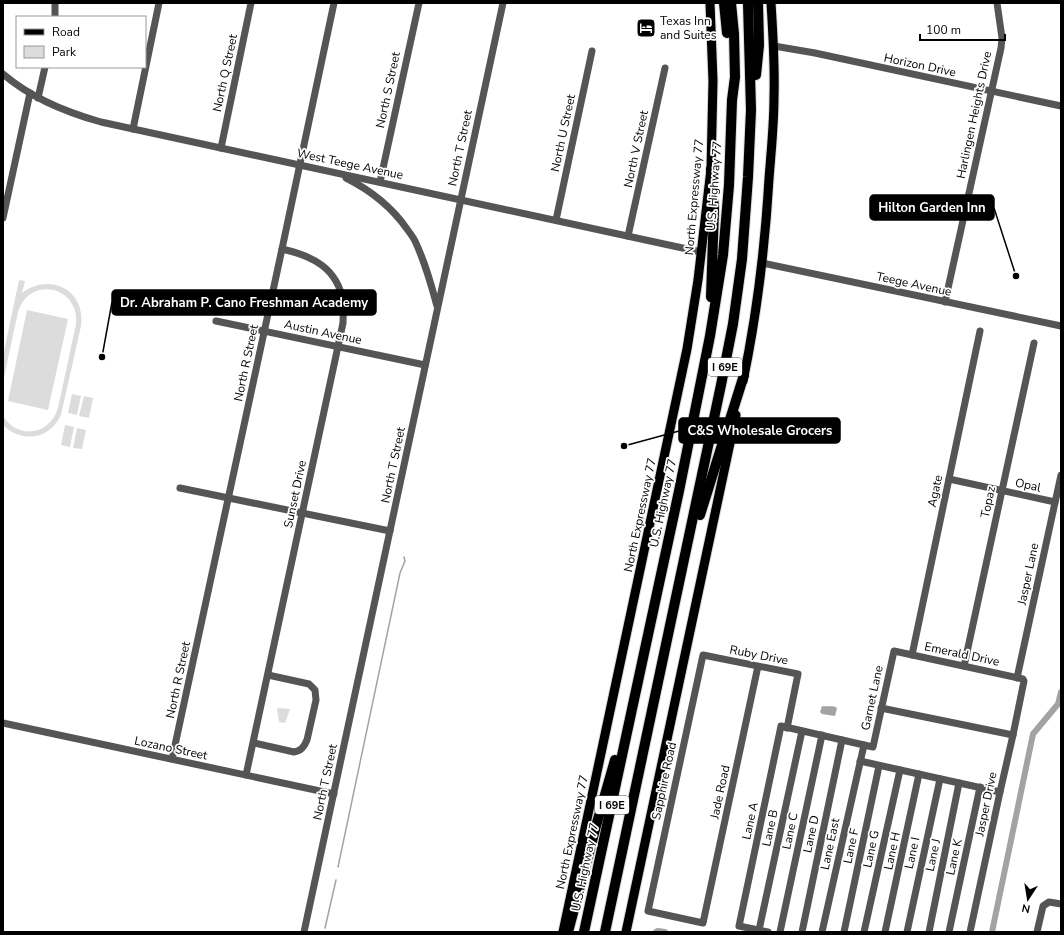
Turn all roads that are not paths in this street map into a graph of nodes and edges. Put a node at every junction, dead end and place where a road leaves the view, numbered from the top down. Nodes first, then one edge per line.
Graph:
1 (55, 3) edge
2 (159, 3) edge
3 (251, 3) edge
4 (334, 3) edge
5 (418, 3) edge
6 (503, 3) edge
7 (710, 3) edge
8 (724, 3) edge
9 (732, 3) edge
10 (748, 3) edge
11 (758, 3) edge
12 (771, 3) edge
13 (997, 3) edge
14 (55, 16) edge
15 (774, 46) junction
16 (592, 51) dead end
17 (146, 66) edge
18 (45, 68) edge
19 (146, 68) edge
20 (665, 68) dead end
21 (3, 74) edge
22 (990, 91) junction
23 (30, 93) junction
24 (38, 98) junction
25 (732, 100) junction
26 (1061, 106) edge
27 (751, 110) junction
28 (133, 129) junction
29 (221, 148) junction
30 (300, 165) junction
31 (711, 169) junction
32 (337, 173) junction
33 (380, 182) junction
34 (460, 200) junction
35 (3, 218) edge
36 (556, 220) junction
37 (628, 236) junction
38 (282, 249) junction
39 (701, 252) junction
40 (762, 263) junction
41 (945, 302) junction
42 (437, 308) junction
43 (216, 321) dead end
44 (1061, 326) edge
45 (265, 330) junction
46 (980, 331) dead end
47 (710, 336) junction
48 (1034, 343) dead end
49 (338, 347) junction
50 (425, 365) junction
51 (744, 375) junction
52 (1061, 475) edge
53 (949, 480) junction
54 (180, 488) dead end
55 (1002, 491) junction
56 (229, 497) junction
57 (1055, 502) junction
58 (302, 513) junction
59 (390, 531) junction
60 (672, 619) junction
61 (894, 651) joint
62 (702, 655) joint
63 (912, 655) junction
64 (758, 666) junction
65 (964, 666) junction
66 (268, 675) junction
67 (639, 677) junction
68 (1021, 679) junction
69 (882, 708) junction
70 (3, 723) edge
71 (787, 728) junction
72 (802, 731) junction
73 (822, 735) junction
74 (1013, 735) junction
75 (842, 740) junction
76 (254, 743) junction
77 (864, 745) junction
78 (172, 759) junction
79 (860, 761) junction
80 (879, 766) junction
81 (900, 770) junction
82 (920, 774) junction
83 (246, 775) junction
84 (940, 779) junction
85 (959, 783) junction
86 (980, 787) junction
87 (1000, 792) junction
88 (334, 794) junction
89 (630, 813) junction
90 (1061, 904) edge
91 (703, 923) joint
92 (759, 930) junction
93 (304, 932) edge
94 (563, 932) edge
95 (568, 932) edge
96 (584, 932) edge
97 (605, 932) edge
98 (612, 932) edge
99 (626, 932) edge
100 (768, 932) edge
101 (780, 932) edge
102 (802, 932) edge
103 (822, 932) edge
104 (844, 932) edge
105 (864, 932) edge
106 (885, 932) edge
107 (907, 932) edge
108 (929, 932) edge
109 (949, 932) edge
110 (970, 932) edge
111 (1037, 932) edge

1 - 14 street
2 - 17 street
3 - 29 street, North Q Street
4 - 30 street, North R Street
5 - 33 street, North S Street
6 - 34 street, North T Street
7 - 31 main road, North Expressway 77
8 - 25 highway
9 - 25 highway, U.S. Highway 77 / I 69E
10 - 27 highway, I 69E
11 - 27 highway
12 - 15 main road
13 - 22 street, Harlingen Heights Drive
15 - 22 street, Horizon Drive
15 - 40 main road
16 - 36 street, North U Street
18 - 24 street
19 - 28 street
20 - 37 street, North V Street
21 - 23 street, West Teege Avenue
22 - 26 street, Horizon Drive
22 - 41 street, Harlingen Heights Drive
23 - 24 street, West Teege Avenue
23 - 35 street
24 - 28 street, West Teege Avenue
25 - 47 highway, U.S. Highway 77 / I 69E
27 - 60 highway, I 69E
28 - 29 street, West Teege Avenue
29 - 30 street, West Teege Avenue
30 - 32 street, West Teege Avenue
30 - 38 street, North R Street
31 - 39 main road, North Expressway 77
31 - 47 highway
32 - 33 street, West Teege Avenue
32 - 42 street
33 - 34 street, West Teege Avenue
34 - 36 street, West Teege Avenue
34 - 42 street, North T Street
36 - 37 street, West Teege Avenue
37 - 39 street, West Teege Avenue
38 - 45 street, North R Street
38 - 49 street, Sunset Drive
39 - 94 main road, North Expressway 77
40 - 41 street, Teege Avenue
40 - 51 main road
41 - 44 street, Teege Avenue
42 - 50 street, North T Street
43 - 45 street, Austin Avenue
45 - 49 street, Austin Avenue
45 - 56 street, North R Street
46 - 53 street, Agate
47 - 67 highway, U.S. Highway 77 / I 69E
48 - 55 street, Topaz
49 - 50 street, Austin Avenue
49 - 58 street, Sunset Drive
50 - 59 street, North T Street
51 - 60 highway
51 - 99 main road
52 - 57 street, Jasper Lane
53 - 55 street, Opal
53 - 63 street, Agate
54 - 56 street
55 - 57 street, Opal
55 - 65 street, Topaz
56 - 58 street
56 - 78 street, North R Street
57 - 68 street, Jasper Lane
58 - 59 street
58 - 66 street, Sunset Drive
59 - 88 street, North T Street
60 - 89 highway, I 69E
61 - 63 street, Emerald Drive
61 - 69 street, Garnet Lane
62 - 64 street, Ruby Drive
62 - 91 street, Sapphire Road
63 - 65 street, Emerald Drive
64 - 71 street, Ruby Drive
64 - 91 street, Jade Road
65 - 68 street, Emerald Drive
66 - 76 street, Sunset Drive
66 - 76 street
67 - 95 highway
67 - 96 highway, U.S. Highway 77 / I 69E
68 - 74 street, Jasper Drive
69 - 74 street
69 - 77 street, Garnet Lane
70 - 78 street, Lozano Street
71 - 72 street
71 - 92 street, Lane A
72 - 73 street
72 - 92 street, Lane B
73 - 75 street
73 - 101 street, Lane C
74 - 87 street, Jasper Drive
75 - 77 street
75 - 102 street, Lane D
76 - 83 street, Sunset Drive
77 - 79 street, Garnet Lane
78 - 83 street, Lozano Street
79 - 80 street
79 - 103 street, Lane East
80 - 81 street
80 - 104 street, Lane F
81 - 82 street
81 - 105 street, Lane G
82 - 84 street
82 - 106 street, Lane H
83 - 88 street, Lozano Street
84 - 85 street
84 - 107 street, Lane I
85 - 86 street
85 - 108 street, Lane J
86 - 87 street
86 - 109 street, Lane K
87 - 110 street, Jasper Drive
88 - 93 street, North T Street
89 - 97 highway, I 69E
89 - 98 highway
90 - 111 street
92 - 100 street

